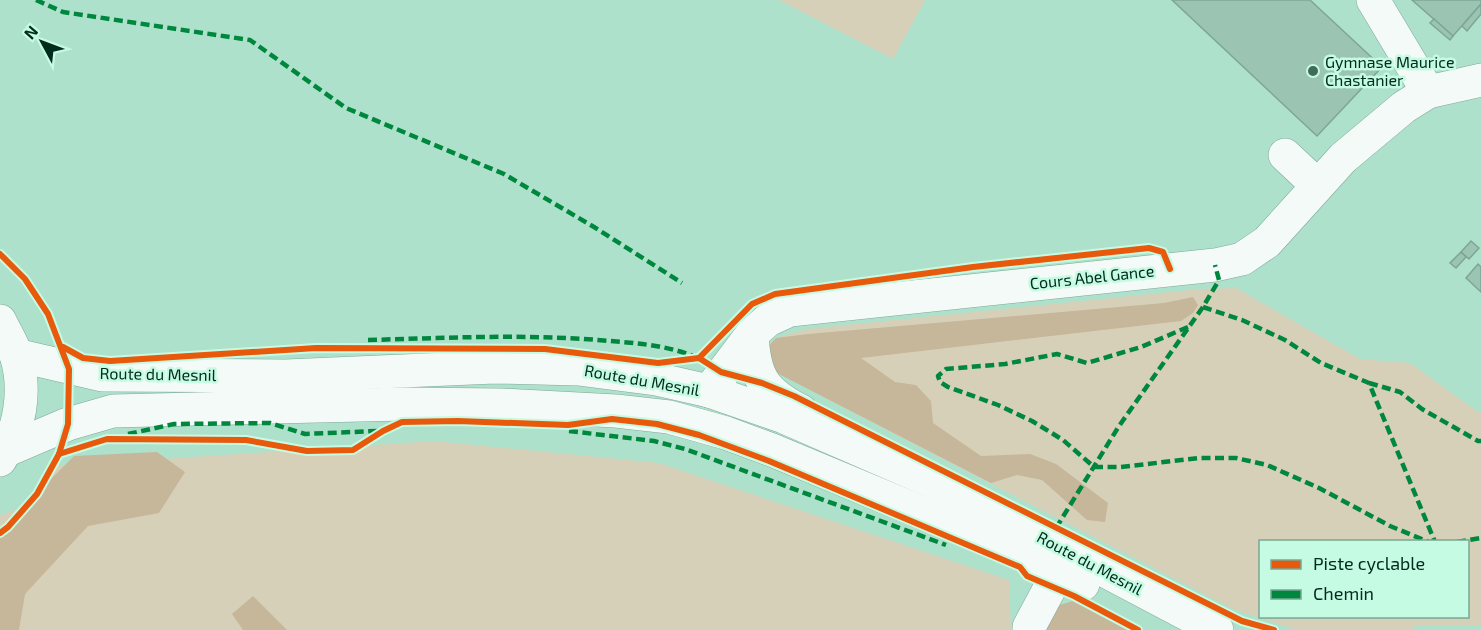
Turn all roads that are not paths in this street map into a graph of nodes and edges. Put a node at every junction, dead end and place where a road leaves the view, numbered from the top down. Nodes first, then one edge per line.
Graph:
1 (1373, 0) edge
2 (1481, 80) edge
3 (1428, 92) junction
4 (1285, 155) dead end
5 (1317, 185) junction
6 (0, 321) edge
7 (752, 334) junction
8 (16, 355) junction
9 (709, 391) junction
10 (501, 405) junction
11 (726, 433) junction
12 (3, 455) edge
13 (952, 490) junction
14 (1059, 571) junction
15 (1028, 629) edge
16 (1174, 630) edge
17 (1217, 630) edge

1 - 3 street
2 - 3 street, Cours Abel Gance
3 - 5 street, Cours Abel Gance
4 - 5 street
5 - 7 street, Cours Abel Gance
6 - 8 street
7 - 9 street, Cours Abel Gance
7 - 13 street
8 - 9 street, Route du Mesnil
8 - 12 street
9 - 10 street
9 - 11 street
9 - 13 street, Route du Mesnil
10 - 11 street, Route du Mesnil
10 - 12 street, Route du Mesnil
11 - 14 street, Route du Mesnil
13 - 17 street, Route du Mesnil
14 - 15 street, Route du Mesnil
14 - 16 street, Route du Mesnil

